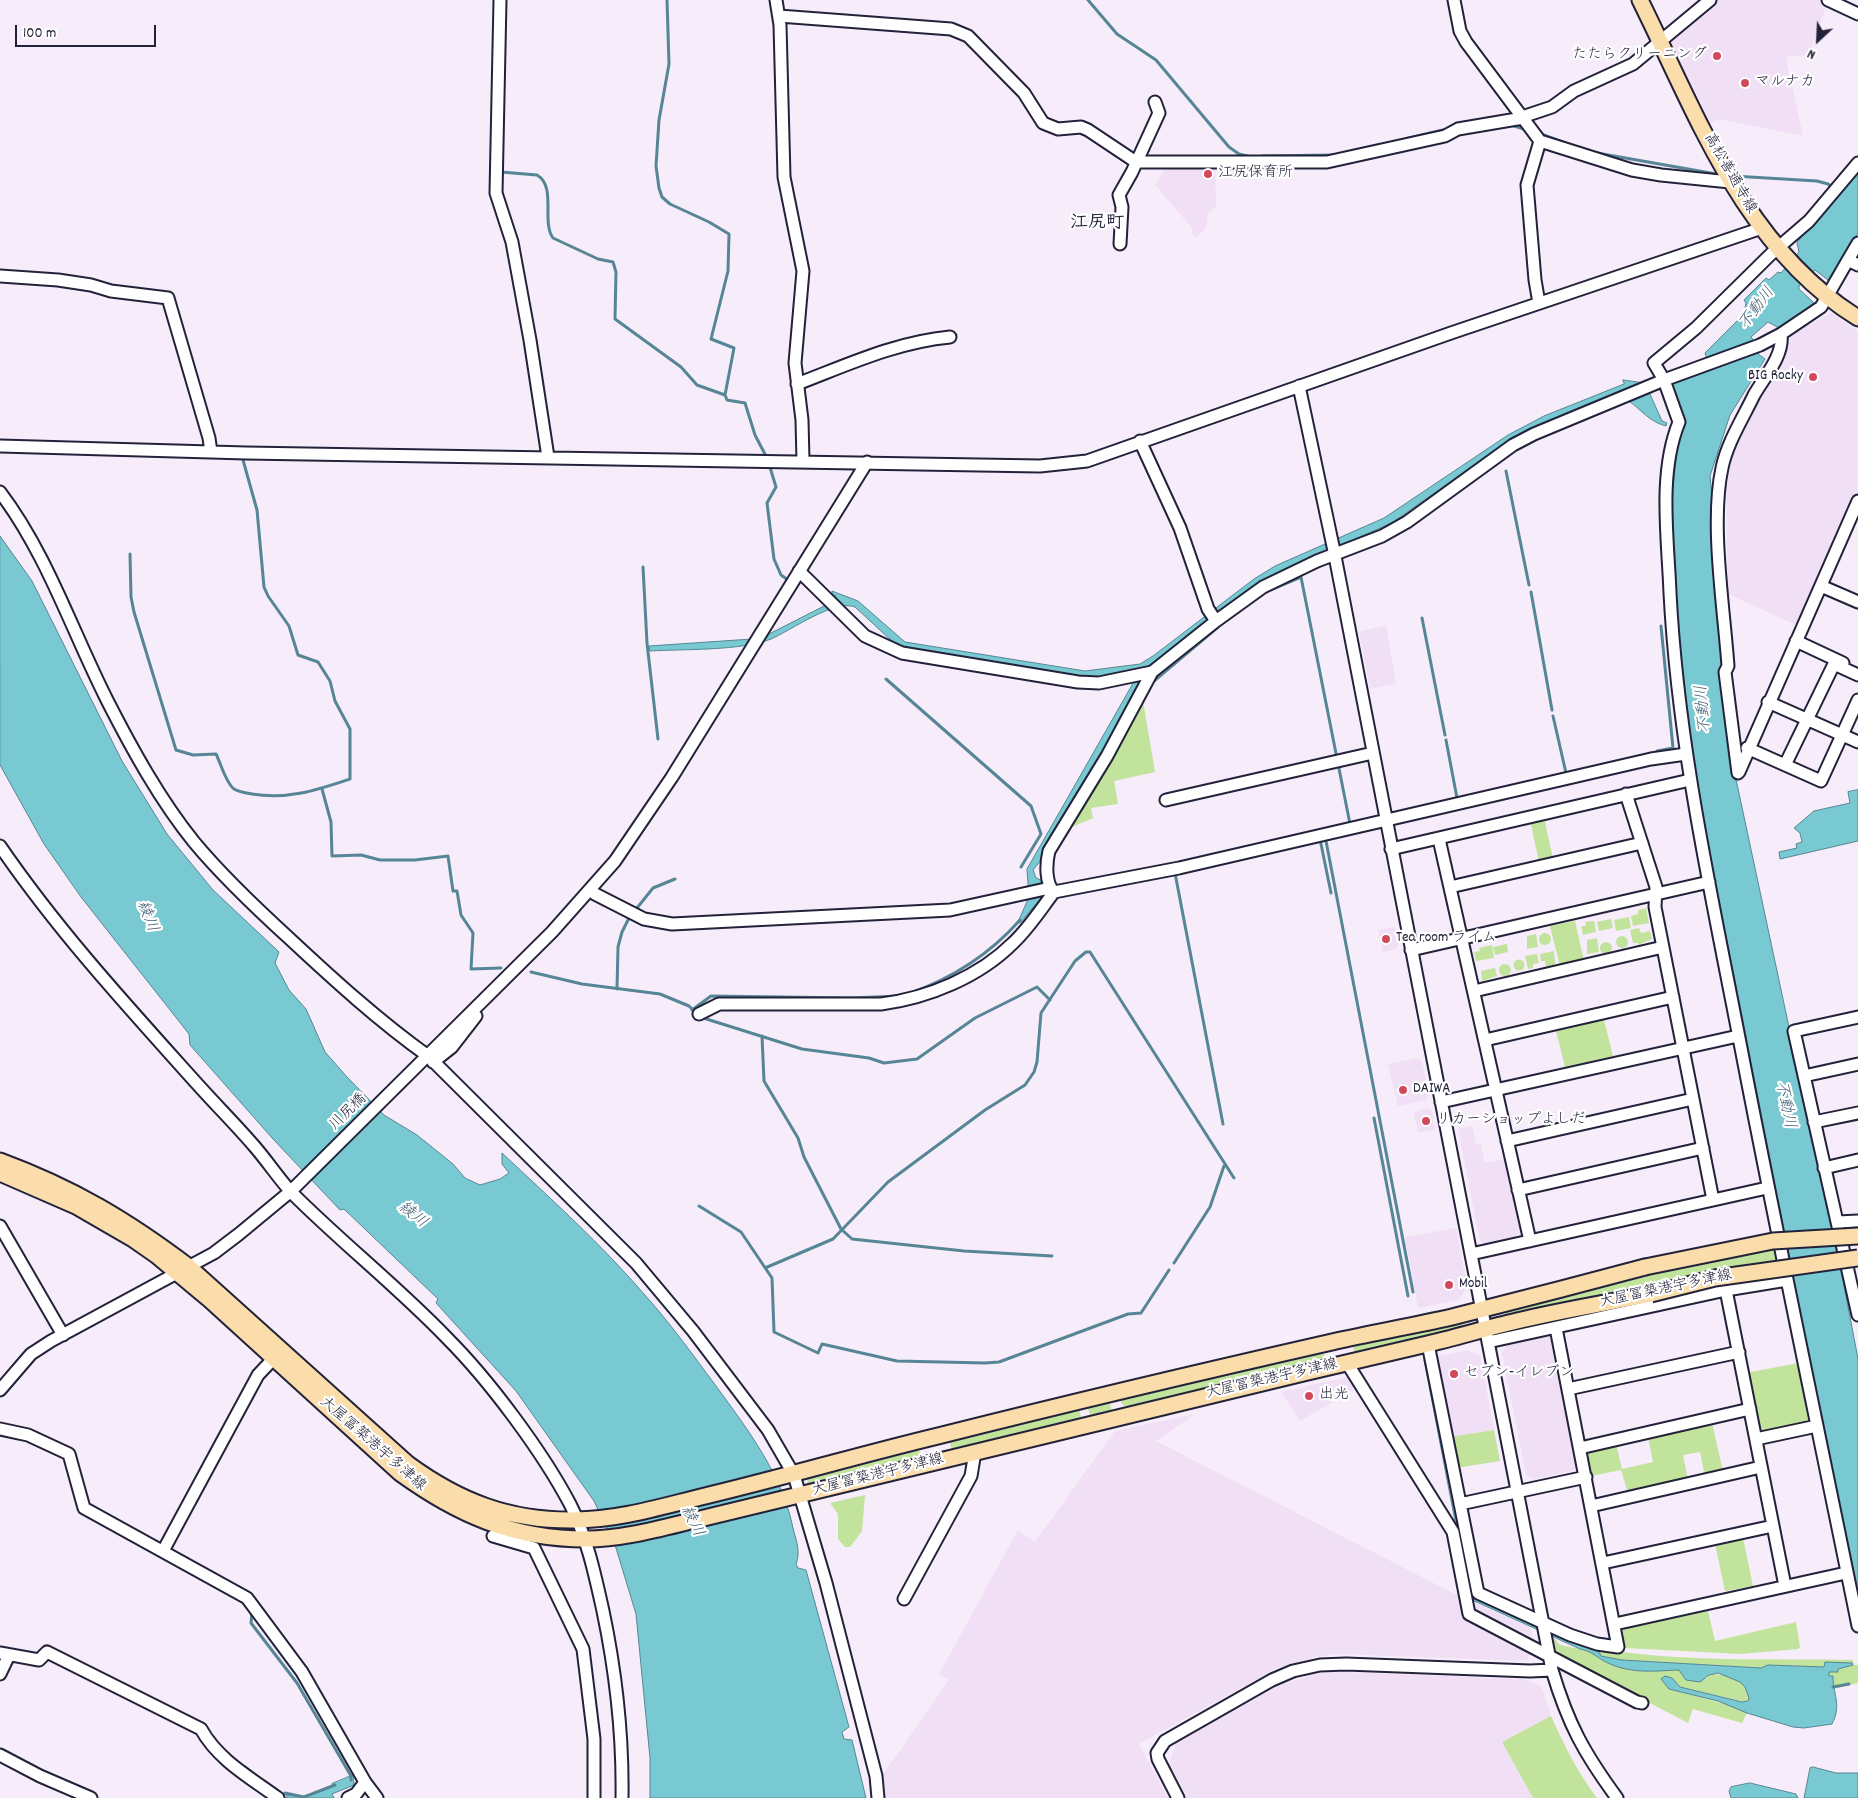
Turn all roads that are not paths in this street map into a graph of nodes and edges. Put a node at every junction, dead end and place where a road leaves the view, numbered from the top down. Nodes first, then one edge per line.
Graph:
1 (500, 0) edge
2 (776, 0) edge
3 (1454, 0) edge
4 (1640, 0) edge
5 (1710, 0) edge
6 (1828, 0) edge
7 (1858, 14) edge
8 (779, 16) junction
9 (1660, 40) junction
10 (1155, 102) dead end
11 (1523, 117) junction
12 (1536, 135) junction
13 (1136, 162) junction
14 (1858, 163) edge
15 (1728, 177) junction
16 (1762, 228) junction
17 (1858, 243) edge
18 (1120, 244) dead end
19 (1778, 248) junction
20 (1853, 262) edge
21 (0, 276) edge
22 (1827, 297) junction
23 (1539, 303) junction
24 (1858, 318) edge
25 (1781, 334) junction
26 (950, 337) dead end
27 (1664, 380) junction
28 (797, 384) junction
29 (1299, 386) junction
30 (1140, 441) junction
31 (0, 446) edge
32 (211, 452) junction
33 (548, 457) junction
34 (803, 462) junction
35 (867, 462) junction
36 (0, 492) edge
37 (1858, 501) edge
38 (1333, 549) junction
39 (799, 571) junction
40 (1821, 586) junction
41 (1858, 602) edge
42 (1213, 616) junction
43 (1796, 641) junction
44 (1858, 670) edge
45 (1150, 673) junction
46 (1858, 675) edge
47 (1858, 700) edge
48 (1768, 702) junction
49 (1807, 719) junction
50 (1842, 735) junction
51 (1858, 742) edge
52 (1748, 748) junction
53 (1373, 753) junction
54 (1686, 754) junction
55 (1785, 765) junction
56 (1690, 780) junction
57 (1626, 794) junction
58 (1166, 800) dead end
59 (1386, 820) junction
60 (1439, 839) junction
61 (1642, 843) junction
62 (0, 846) edge
63 (1391, 849) junction
64 (1709, 882) junction
65 (1450, 887) junction
66 (1050, 889) junction
67 (591, 890) junction
68 (1654, 896) junction
69 (1462, 939) junction
70 (1663, 947) junction
71 (1411, 950) junction
72 (1474, 991) junction
73 (1673, 997) junction
74 (698, 1014) dead end
75 (1858, 1017) edge
76 (1738, 1036) junction
77 (1484, 1040) junction
78 (1683, 1047) junction
79 (428, 1060) junction
80 (1858, 1064) edge
81 (1804, 1076) junction
82 (1496, 1090) junction
83 (1693, 1099) junction
84 (1441, 1102) junction
85 (1858, 1113) edge
86 (1814, 1122) junction
87 (1507, 1142) junction
88 (1702, 1148) junction
89 (1858, 1160) edge
90 (0, 1161) edge
91 (1824, 1168) junction
92 (0, 1173) edge
93 (294, 1188) junction
94 (1767, 1188) junction
95 (1518, 1190) junction
96 (1712, 1200) junction
97 (1858, 1221) edge
98 (1838, 1222) junction
99 (0, 1226) edge
100 (1858, 1236) edge
101 (1530, 1241) junction
102 (1471, 1254) junction
103 (1858, 1258) edge
104 (184, 1270) junction
105 (1854, 1278) edge
106 (1787, 1280) junction
107 (1726, 1290) junction
108 (1482, 1309) junction
109 (1858, 1315) edge
110 (1556, 1328) junction
111 (63, 1335) junction
112 (1487, 1336) junction
113 (1334, 1342) junction
114 (1428, 1344) junction
115 (1739, 1352) junction
116 (274, 1358) junction
117 (1347, 1363) junction
118 (1568, 1389) junction
119 (0, 1390) edge
120 (1114, 1393) junction
121 (1750, 1409) junction
122 (1119, 1416) junction
123 (1817, 1426) junction
124 (0, 1430) edge
125 (935, 1436) junction
126 (1756, 1439) junction
127 (1580, 1448) junction
128 (975, 1452) junction
129 (938, 1461) junction
130 (1761, 1467) junction
131 (788, 1476) junction
132 (1586, 1477) junction
133 (1518, 1492) junction
134 (795, 1496) junction
135 (1460, 1504) junction
136 (1591, 1506) junction
137 (576, 1520) junction
138 (492, 1523) junction
139 (1773, 1526) junction
140 (590, 1539) junction
141 (163, 1551) junction
142 (1603, 1564) junction
143 (1846, 1573) junction
144 (1784, 1586) junction
145 (904, 1599) dead end
146 (1543, 1624) junction
147 (1615, 1624) junction
148 (1858, 1626) edge
149 (6, 1657) edge
150 (1550, 1657) junction
151 (1552, 1670) junction
152 (0, 1674) edge
153 (1642, 1702) dead end
154 (0, 1755) edge
155 (365, 1782) junction
156 (353, 1797) edge
157 (91, 1798) edge
158 (278, 1798) edge
159 (377, 1798) edge
160 (594, 1798) edge
161 (622, 1798) edge
162 (878, 1798) edge
163 (1178, 1798) edge
164 (1617, 1798) edge

1 - 33 street
2 - 8 street
3 - 11 street
4 - 9 main road, 高松善通寺線
5 - 9 street
6 - 7 street
8 - 13 street
8 - 28 street
9 - 11 street
9 - 15 main road, 高松善通寺線
10 - 13 street
11 - 12 street
11 - 13 street
12 - 15 street
12 - 23 street
13 - 18 street
14 - 19 street
15 - 16 main road, 高松善通寺線
16 - 19 main road, 高松善通寺線
16 - 23 street
17 - 20 street
19 - 22 main road, 高松善通寺線
19 - 27 street
20 - 22 street
21 - 32 street
22 - 24 main road, 高松善通寺線
22 - 25 street
23 - 29 street
25 - 27 street
25 - 52 street
26 - 28 street
27 - 38 street
27 - 54 street
28 - 34 street
29 - 30 street
29 - 38 street
30 - 35 street
30 - 42 street
31 - 32 street
32 - 33 street
33 - 34 street
34 - 35 street
35 - 39 street, 川尻橋
36 - 79 street
37 - 40 street
38 - 42 street
38 - 53 street
39 - 45 street
39 - 67 street, 川尻橋
40 - 41 street
40 - 43 street
42 - 45 street
43 - 44 street
43 - 48 street
45 - 66 street
46 - 49 street
47 - 50 street
48 - 49 street
48 - 52 street
49 - 50 street
49 - 55 street
50 - 51 street
50 - 55 street
52 - 55 street
53 - 58 street
53 - 59 street
54 - 56 street
54 - 59 street
56 - 57 street
56 - 64 street
57 - 60 street
57 - 61 street
59 - 63 street
59 - 66 street
60 - 63 street
60 - 65 street
61 - 65 street
61 - 68 street
62 - 93 street
63 - 71 street
64 - 68 street
64 - 76 street
65 - 69 street
66 - 67 street
66 - 74 street
67 - 79 street, 川尻橋
68 - 69 street
68 - 70 street
69 - 71 street
69 - 72 street
70 - 72 street
70 - 73 street
71 - 84 street
72 - 77 street
73 - 77 street
73 - 78 street
75 - 81 street
76 - 78 street
76 - 94 street
77 - 82 street
78 - 82 street
78 - 83 street
79 - 93 street, 川尻橋
79 - 131 street
80 - 81 street
81 - 86 street
82 - 84 street
82 - 87 street
83 - 87 street
83 - 88 street
84 - 102 street
85 - 86 street
86 - 91 street
87 - 95 street
88 - 95 street
88 - 96 street
89 - 91 street
90 - 104 main road, 大屋冨築港宇多津線
91 - 98 street
92 - 104 main road, 大屋冨築港宇多津線
93 - 104 street, 川尻橋
93 - 137 street
94 - 96 street
94 - 106 street
95 - 101 street
96 - 101 street
97 - 98 street
98 - 105 street
99 - 111 street
100 - 108 main road, 大屋冨築港宇多津線, bridge
101 - 102 street
102 - 108 street
103 - 112 main road, 大屋冨築港宇多津線, bridge
104 - 111 street, 川尻橋
104 - 116 main road, 大屋冨築港宇多津線
104 - 138 main road, 大屋冨築港宇多津線
105 - 109 street
106 - 107 street
106 - 123 street
107 - 110 street
107 - 115 street
108 - 112 street
108 - 113 main road, 大屋冨築港宇多津線
110 - 112 street
110 - 118 street
111 - 119 street, 川尻橋
112 - 114 main road, 大屋冨築港宇多津線
112 - 133 street
113 - 117 main road
113 - 120 main road, 大屋冨築港宇多津線
114 - 117 main road, 大屋冨築港宇多津線
114 - 135 street
115 - 118 street
115 - 121 street
116 - 138 main road, 大屋冨築港宇多津線
116 - 141 street
117 - 122 main road, 大屋冨築港宇多津線
117 - 150 street
118 - 127 street
120 - 122 main road
120 - 125 main road, 大屋冨築港宇多津線
121 - 126 street
121 - 127 street
122 - 128 main road, 大屋冨築港宇多津線
123 - 126 street
123 - 143 street
124 - 141 street
125 - 129 main road
125 - 131 main road, 大屋冨築港宇多津線
126 - 130 street
127 - 132 street
128 - 129 main road, 大屋冨築港宇多津線
128 - 145 street
129 - 134 main road, 大屋冨築港宇多津線
130 - 136 street
130 - 139 street
131 - 134 street
131 - 137 main road, 大屋冨築港宇多津線
132 - 133 street
132 - 136 street
133 - 135 street
133 - 146 street
134 - 140 main road, 大屋冨築港宇多津線
134 - 162 street
135 - 146 street
136 - 142 street
137 - 138 main road, 大屋冨築港宇多津線
137 - 140 street
138 - 140 main road, 大屋冨築港宇多津線
138 - 160 street
139 - 142 street
139 - 144 street
140 - 161 street
141 - 155 street
142 - 147 street
143 - 144 street
143 - 148 street
144 - 147 street
146 - 147 street
146 - 150 street
149 - 152 street
149 - 158 street
150 - 151 street
150 - 153 street
151 - 163 street
151 - 164 street
154 - 157 street
155 - 156 street
155 - 159 street

